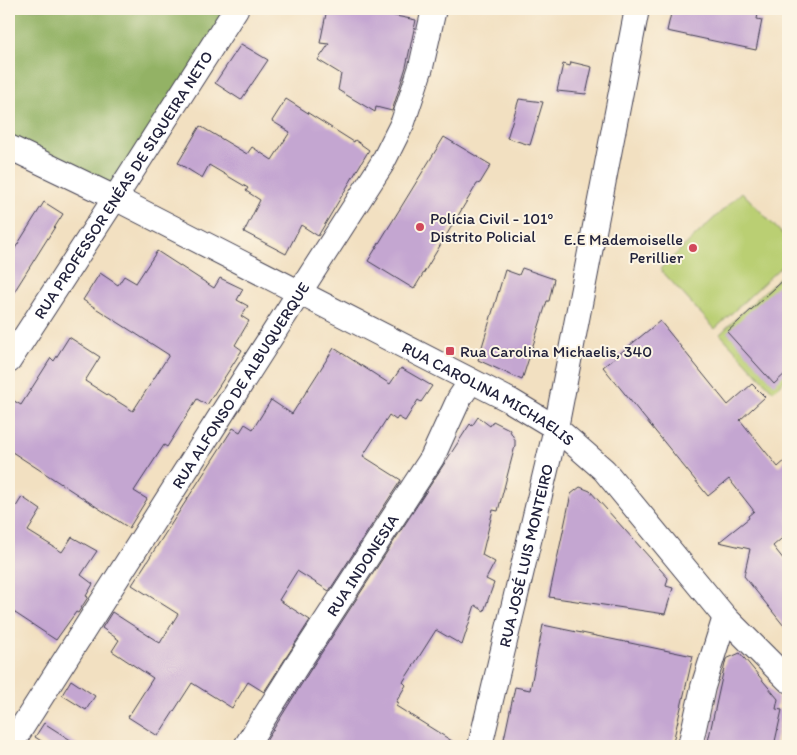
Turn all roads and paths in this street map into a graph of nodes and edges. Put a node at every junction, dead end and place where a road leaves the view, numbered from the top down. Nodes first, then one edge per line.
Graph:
1 (236, 9) edge
2 (434, 9) edge
3 (637, 9) edge
4 (9, 147) edge
5 (116, 198) junction
6 (299, 292) junction
7 (9, 361) edge
8 (471, 381) junction
9 (556, 428) junction
10 (725, 617) junction
11 (788, 680) edge
12 (10, 746) edge
13 (246, 746) edge
14 (480, 746) edge
15 (690, 746) edge

1 - 5 street, RUA PROFESSOR ENÉAS DE SIQUEIRA NETO
2 - 6 street, RUA ALFONSO DE ALBUQUERQUE
3 - 9 street, RUA JOSÉ LUIS MONTEIRO
4 - 5 street, RUA CAROLINA MICHAELIS
5 - 6 street, RUA CAROLINA MICHAELIS
5 - 7 street, RUA PROFESSOR ENÉAS DE SIQUEIRA NETO
6 - 8 street, RUA CAROLINA MICHAELIS
6 - 12 street, RUA ALFONSO DE ALBUQUERQUE
8 - 9 street, RUA CAROLINA MICHAELIS
8 - 13 street, RUA INDONESIA
9 - 10 street, RUA CAROLINA MICHAELIS
9 - 14 street, RUA JOSÉ LUIS MONTEIRO
10 - 11 street, RUA CAROLINA MICHAELIS
10 - 15 street

